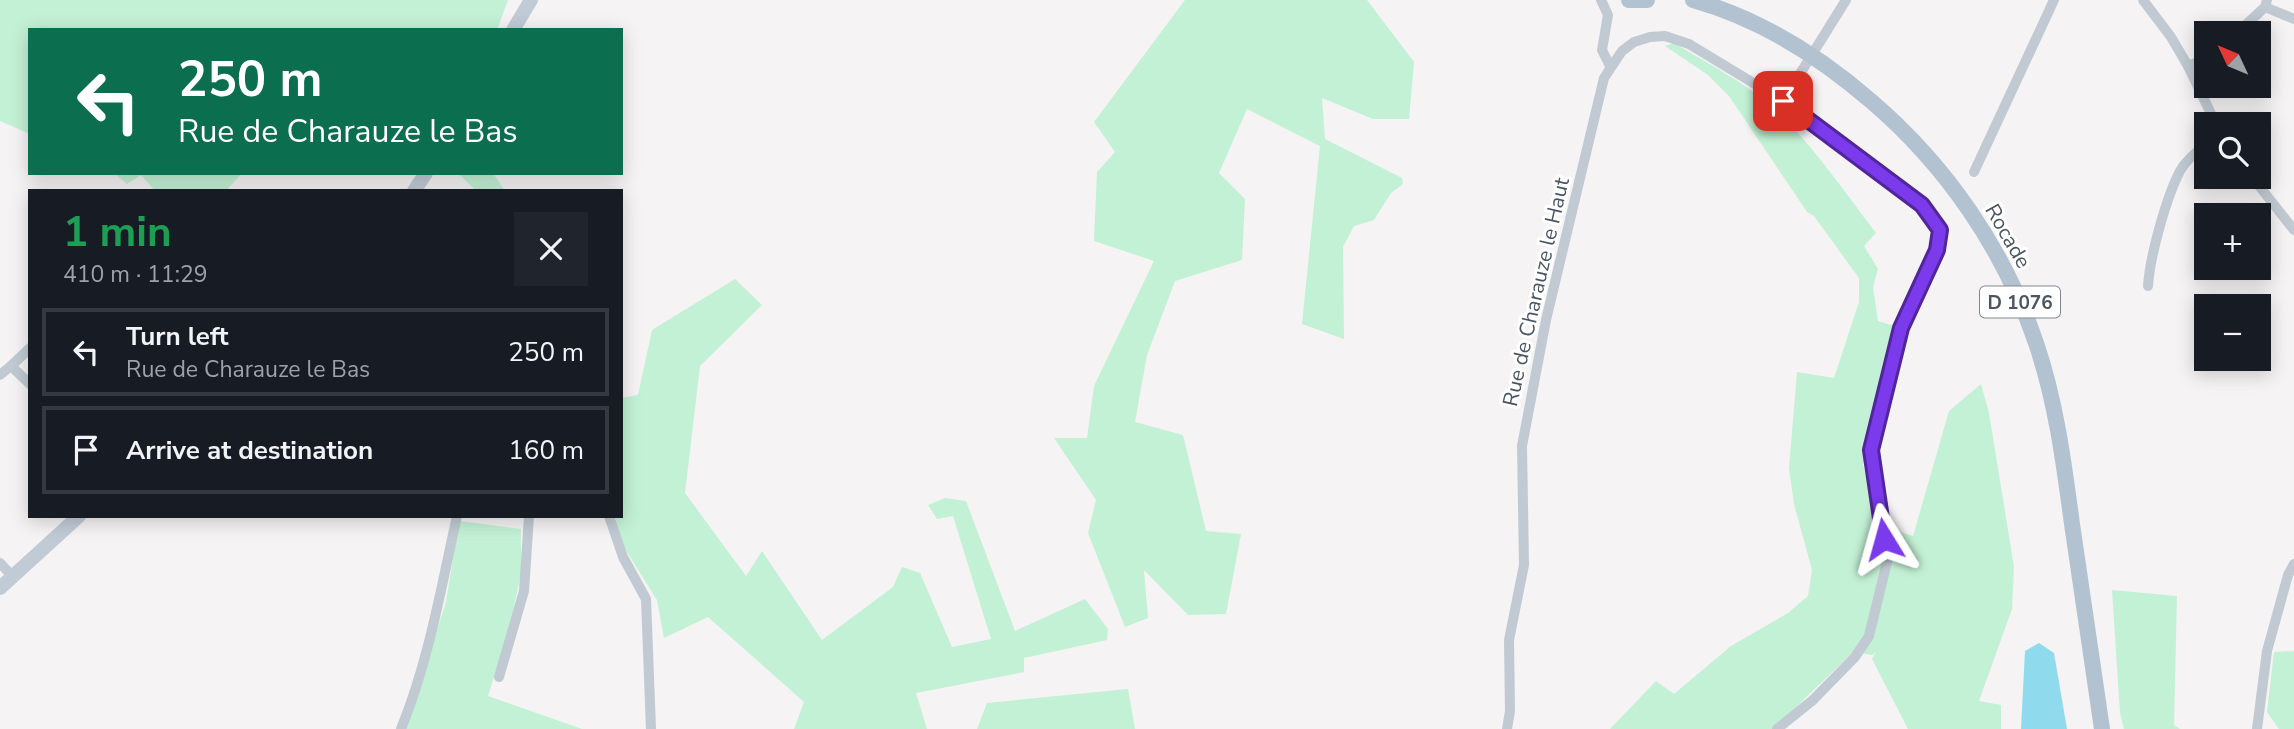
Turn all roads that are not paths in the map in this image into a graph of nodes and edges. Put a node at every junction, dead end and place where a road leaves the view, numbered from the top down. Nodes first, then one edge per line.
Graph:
1 (531, 0) edge
2 (1601, 0) edge
3 (1629, 0) edge
4 (1647, 0) edge
5 (1693, 0) edge
6 (1846, 0) edge
7 (2054, 0) edge
8 (2143, 0) edge
9 (1710, 3) edge
10 (2266, 4) edge
11 (2294, 19) edge
12 (2249, 21) edge
13 (514, 28) edge
14 (2194, 63) edge
15 (1610, 66) junction
16 (2188, 66) junction
17 (1783, 101) junction
18 (2210, 112) edge
19 (2194, 154) edge
20 (1974, 172) dead end
21 (2262, 189) edge
22 (2294, 228) edge
23 (2148, 286) dead end
24 (28, 350) edge
25 (11, 366) junction
26 (0, 375) edge
27 (28, 382) edge
28 (77, 518) edge
29 (457, 518) edge
30 (530, 518) edge
31 (610, 518) edge
32 (0, 563) edge
33 (2294, 564) edge
34 (12, 576) junction
35 (0, 588) edge
36 (499, 677) dead end
37 (401, 729) edge
38 (651, 729) edge
39 (1507, 729) edge
40 (1777, 729) edge
41 (2102, 729) edge
42 (2257, 729) edge

1 - 13 main road
2 - 15 street
3 - 4 main road
5 - 9 main road, Rocade / D 1076
6 - 17 street
7 - 20 street
8 - 16 street
9 - 41 main road, Rocade / D 1076
10 - 11 street
10 - 12 street
14 - 16 street
15 - 17 street, Rue de Charauze le Haut
15 - 39 street, Rue de Charauze le Haut
16 - 18 street
17 - 40 street, Rue de Charauze le Haut
19 - 23 street
21 - 22 street
24 - 25 street
25 - 26 street
25 - 27 street
28 - 34 main road
29 - 37 street
30 - 36 street
31 - 38 street
32 - 34 street
33 - 42 street
34 - 35 main road

